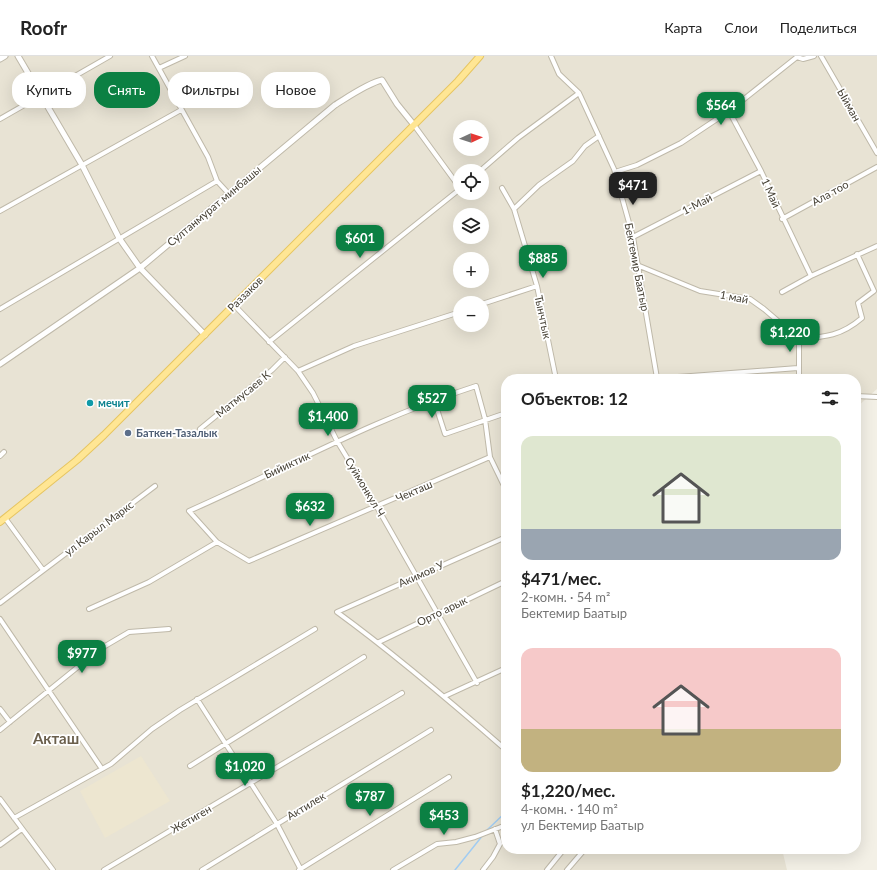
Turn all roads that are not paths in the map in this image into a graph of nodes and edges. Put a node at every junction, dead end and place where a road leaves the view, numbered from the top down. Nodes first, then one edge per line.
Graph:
1 (5, 56) edge
2 (18, 56) edge
3 (110, 56) edge
4 (152, 56) edge
5 (185, 56) edge
6 (480, 56) edge
7 (551, 56) edge
8 (814, 56) edge
9 (820, 56) edge
10 (0, 58) edge
11 (159, 68) junction
12 (27, 72) edge
13 (82, 72) edge
14 (579, 93) junction
15 (20, 108) edge
16 (48, 108) edge
17 (181, 110) junction
18 (729, 112) junction
19 (0, 119) edge
20 (414, 125) junction
21 (599, 136) junction
22 (877, 153) edge
23 (488, 164) edge
24 (82, 165) junction
25 (877, 167) edge
26 (761, 171) junction
27 (615, 172) junction
28 (453, 178) edge
29 (217, 181) junction
30 (502, 188) dead end
31 (228, 194) junction
32 (453, 194) edge
33 (514, 209) junction
34 (0, 211) edge
35 (782, 219) junction
36 (633, 237) junction
37 (119, 238) junction
38 (877, 246) edge
39 (857, 254) junction
40 (638, 265) junction
41 (140, 268) junction
42 (811, 276) junction
43 (537, 286) junction
44 (782, 292) dead end
45 (489, 302) edge
46 (234, 305) junction
47 (0, 309) edge
48 (453, 314) edge
49 (205, 335) junction
50 (798, 339) junction
51 (270, 342) junction
52 (285, 358) junction
53 (0, 364) edge
54 (798, 368) junction
55 (298, 371) junction
56 (555, 374) edge
57 (656, 374) edge
58 (713, 374) edge
59 (799, 374) edge
60 (861, 396) edge
61 (877, 398) edge
62 (434, 400) junction
63 (501, 414) edge
64 (485, 419) junction
65 (200, 429) dead end
66 (337, 441) junction
67 (4, 452) dead end
68 (0, 456) edge
69 (490, 457) junction
70 (501, 480) edge
71 (155, 486) dead end
72 (377, 507) junction
73 (2, 520) edge
74 (501, 539) edge
75 (217, 542) junction
76 (43, 570) junction
77 (417, 576) junction
78 (501, 583) edge
79 (0, 602) edge
80 (89, 609) dead end
81 (438, 612) junction
82 (0, 619) edge
83 (168, 629) dead end
84 (315, 630) dead end
85 (379, 642) junction
86 (364, 657) dead end
87 (501, 671) edge
88 (477, 683) junction
89 (49, 690) junction
90 (402, 693) dead end
91 (445, 696) junction
92 (197, 699) junction
93 (0, 708) edge
94 (10, 722) junction
95 (0, 730) edge
96 (431, 730) dead end
97 (226, 744) junction
98 (501, 746) edge
99 (190, 766) dead end
100 (102, 769) junction
101 (450, 777) dead end
102 (252, 783) junction
103 (0, 799) edge
104 (14, 818) junction
105 (277, 824) junction
106 (501, 827) edge
107 (22, 829) junction
108 (495, 829) junction
109 (0, 845) edge
110 (560, 854) edge
111 (581, 854) edge
112 (53, 870) edge
113 (104, 870) edge
114 (202, 870) edge
115 (300, 870) edge
116 (393, 870) edge
117 (483, 870) edge
118 (547, 870) edge
119 (567, 870) edge

1 - 10 street
2 - 12 street
3 - 13 street
4 - 11 street
5 - 11 street
6 - 20 main road, Раззаков
7 - 14 street, Бектемир Баатыр
8 - 18 street
9 - 22 street, Ыйман
11 - 17 street
14 - 21 street, Бектемир Баатыр
14 - 23 street
15 - 19 street
16 - 24 street
17 - 24 street
17 - 29 street
18 - 26 street, 1 Май
18 - 27 street
20 - 28 street
20 - 31 street, Султанмурат минбашы
20 - 46 main road, Раззаков
21 - 27 street, Бектемир Баатыр
21 - 33 street
24 - 34 street
24 - 37 street
25 - 35 street, Ала тоо
26 - 35 street, 1 Май
26 - 36 street, 1-Май
27 - 36 street, Бектемир Баатыр
29 - 31 street
29 - 37 street
30 - 33 street, Тынчтык
31 - 41 street, Султанмурат минбашы
32 - 51 street
33 - 43 street, Тынчтык
35 - 42 street, 1 Май
36 - 40 street, Бектемир Баатыр
37 - 41 street
37 - 47 street
38 - 39 street
39 - 42 street
39 - 50 street
40 - 50 street, 1 май
40 - 57 street, Бектемир Баатыр
41 - 49 street
41 - 53 street, Султанмурат минбашы
42 - 44 street
43 - 45 street
43 - 56 street, Тынчтык
46 - 49 main road, Раззаков
46 - 51 street, Суймонкул Ч
48 - 55 street
49 - 73 main road, Раззаков
50 - 54 street
51 - 52 street, Суймонкул Ч
52 - 55 street, Суймонкул Ч
52 - 65 street, Матмусаев К
54 - 58 street
54 - 59 street
55 - 66 street, Суймонкул Ч
60 - 61 street
62 - 64 street, Бийиктик
62 - 64 street
62 - 66 street, Бийиктик
63 - 64 street
64 - 69 street
66 - 72 street, Суймонкул Ч
66 - 75 street, Бийиктик
67 - 68 street
69 - 70 street
69 - 72 street, Чекташ
71 - 76 street, ул Карыл Маркс
72 - 75 street, Чекташ
72 - 77 street, Суймонкул Ч
73 - 76 street
74 - 77 street, Акимов У
75 - 80 street
76 - 79 street, ул Карыл Маркс
77 - 81 street, Суймонкул Ч
77 - 85 street, Акимов У
78 - 81 street, Орто арык
81 - 85 street, Орто арык
81 - 88 street, Суймонкул Ч
82 - 89 street
83 - 89 street
84 - 92 street
85 - 91 street
86 - 97 street
87 - 88 street
88 - 91 street
89 - 94 street
89 - 100 street
90 - 102 street, Жетиген
91 - 98 street
92 - 97 street
92 - 100 street
93 - 94 street
94 - 95 street
96 - 105 street, Актилек
97 - 99 street
97 - 102 street
100 - 104 street
101 - 115 street
102 - 105 street
102 - 113 street, Жетиген
103 - 104 street
104 - 107 street
105 - 114 street, Актилек
105 - 115 street
106 - 108 street
107 - 109 street
107 - 112 street
108 - 116 street
108 - 117 street
110 - 118 street
111 - 119 street

